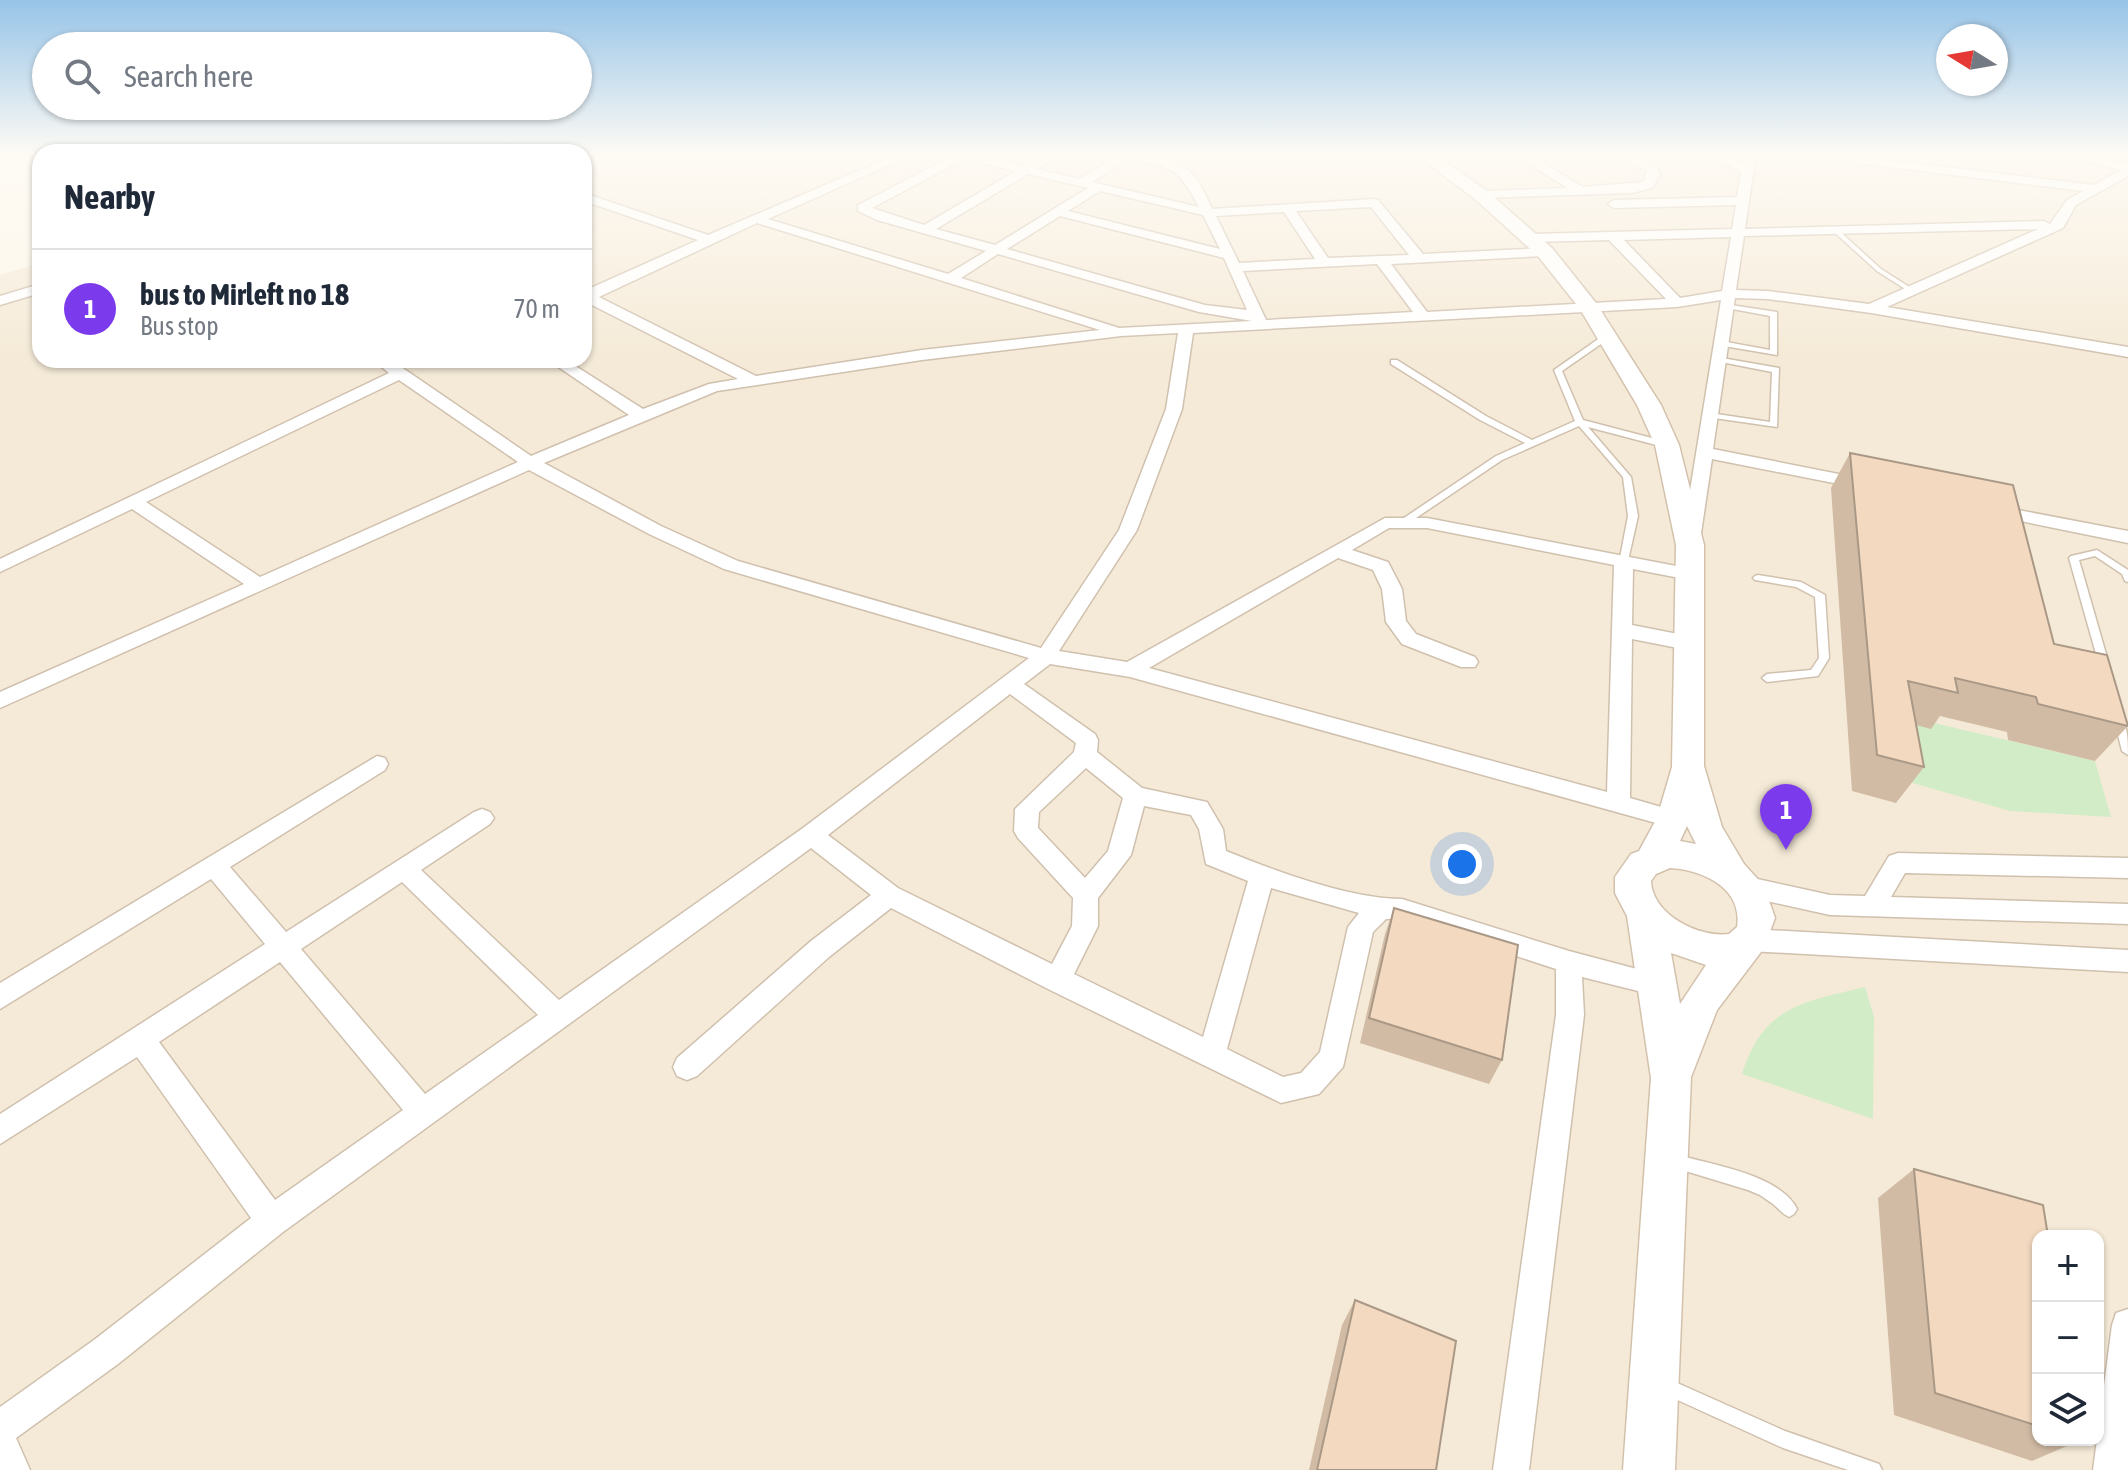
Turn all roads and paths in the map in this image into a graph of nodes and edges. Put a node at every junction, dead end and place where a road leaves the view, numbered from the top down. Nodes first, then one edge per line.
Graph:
1 (656, 222) edge
2 (750, 222) edge
3 (764, 222) edge
4 (901, 222) edge
5 (939, 222) edge
6 (1041, 222) edge
7 (1091, 222) edge
8 (1213, 222) edge
9 (1297, 222) edge
10 (1389, 222) edge
11 (1511, 222) edge
12 (1740, 222) edge
13 (2060, 222) edge
14 (2058, 225) junction
15 (925, 230) junction
16 (1835, 230) junction
17 (1738, 232) junction
18 (1613, 236) junction
19 (709, 240) junction
20 (1538, 245) junction
21 (997, 249) junction
22 (1418, 257) junction
23 (1381, 260) junction
24 (1232, 261) junction
25 (1324, 263) junction
26 (949, 279) junction
27 (32, 291) edge
28 (1912, 291) junction
29 (592, 293) edge
30 (592, 299) edge
31 (1728, 300) junction
32 (0, 301) edge
33 (1677, 303) junction
34 (1589, 307) junction
35 (1871, 309) junction
36 (1423, 316) junction
37 (1259, 320) junction
38 (1186, 329) junction
39 (1121, 332) junction
40 (1607, 337) junction
41 (1720, 351) junction
42 (2128, 352) edge
43 (1394, 362) dead end
44 (391, 368) edge
45 (568, 368) edge
46 (399, 374) junction
47 (750, 379) junction
48 (641, 415) junction
49 (1710, 415) junction
50 (1580, 422) junction
51 (1532, 444) junction
52 (1667, 445) junction
53 (1704, 452) junction
54 (530, 463) junction
55 (1889, 489) edge
56 (135, 503) junction
57 (1966, 505) edge
58 (1404, 522) junction
59 (2128, 537) edge
60 (1690, 545) junction
61 (1337, 551) junction
62 (1624, 563) junction
63 (0, 566) edge
64 (1690, 574) junction
65 (1758, 578) dead end
66 (2128, 579) edge
67 (259, 585) junction
68 (1622, 630) junction
69 (1688, 643) junction
70 (1046, 656) junction
71 (1468, 662) dead end
72 (1130, 670) junction
73 (2107, 677) edge
74 (1767, 678) dead end
75 (1010, 684) junction
76 (0, 701) edge
77 (2116, 707) edge
78 (2128, 751) edge
79 (1085, 755) junction
80 (377, 764) dead end
81 (1688, 766) junction
82 (1135, 795) junction
83 (1618, 803) junction
84 (482, 818) dead end
85 (1674, 819) junction
86 (811, 835) junction
87 (1653, 858) junction
88 (214, 865) junction
89 (2128, 868) edge
90 (404, 869) junction
91 (1262, 876) junction
92 (1738, 881) junction
93 (889, 895) junction
94 (1086, 895) junction
95 (1872, 906) junction
96 (1380, 909) junction
97 (2128, 914) edge
98 (1645, 916) junction
99 (1745, 943) junction
100 (283, 947) junction
101 (2128, 961) edge
102 (1569, 962) junction
103 (1057, 981) junction
104 (1658, 985) junction
105 (0, 997) edge
106 (558, 1016) junction
107 (140, 1039) junction
108 (1211, 1056) junction
109 (687, 1067) dead end
110 (1671, 1078) junction
111 (423, 1113) junction
112 (0, 1130) edge
113 (1665, 1159) junction
114 (1789, 1209) dead end
115 (272, 1221) junction
116 (2128, 1325) edge
117 (1653, 1381) junction
118 (0, 1428) edge
119 (0, 1442) edge
120 (12, 1470) edge
121 (1511, 1470) edge
122 (1649, 1470) edge
123 (1873, 1470) edge
124 (2111, 1470) edge

1 - 19 street
2 - 19 street
3 - 26 street
4 - 15 street
5 - 15 street
6 - 21 street
7 - 24 street
8 - 24 street
9 - 25 street
10 - 22 street
11 - 20 main road
12 - 17 street
13 - 14 street
14 - 16 street
14 - 28 street
15 - 21 street
16 - 17 street
16 - 28 lane
17 - 18 street
17 - 31 street
18 - 20 street
18 - 33 street
19 - 29 street
20 - 22 street
20 - 34 main road
21 - 26 street
21 - 37 street
22 - 23 street
23 - 25 street
23 - 36 street
24 - 25 street
24 - 37 street
26 - 39 street
27 - 32 street
28 - 35 street
30 - 47 street
31 - 33 street
31 - 35 street
31 - 41 street
31 - 41 lane
33 - 34 street
34 - 36 street
34 - 40 main road
35 - 42 street
36 - 37 street
37 - 38 street
38 - 39 street
38 - 70 street
39 - 47 street
40 - 50 lane
40 - 52 main road
41 - 49 street
41 - 49 lane
43 - 51 lane
44 - 46 street
45 - 48 street
46 - 54 street
46 - 56 street
47 - 48 street
48 - 54 street
49 - 53 street
50 - 51 lane
50 - 52 lane
50 - 62 lane
51 - 58 lane
52 - 60 main road
53 - 55 street
53 - 60 street
54 - 67 street
54 - 70 street
56 - 63 street
56 - 67 street
57 - 59 street
58 - 61 street
58 - 62 street
60 - 64 main road
61 - 71 street
61 - 72 street
62 - 64 street
62 - 68 street
64 - 69 main road
65 - 74 lane
66 - 73 lane
67 - 76 street
68 - 69 street
68 - 83 street
69 - 81 main road
70 - 72 street
70 - 75 street
72 - 83 street
75 - 79 street
75 - 86 street
77 - 78 lane
79 - 82 street
79 - 94 street
80 - 88 street
81 - 85 main road
81 - 92 main road
82 - 91 street
82 - 94 street
83 - 85 street
84 - 90 street
85 - 87 main road
86 - 93 street
86 - 106 street
87 - 92 main road
87 - 98 main road
88 - 100 street
88 - 105 street
89 - 95 street
90 - 100 street
90 - 106 street
91 - 96 street
91 - 108 street
92 - 95 street
92 - 99 main road
93 - 103 street
93 - 109 street
94 - 103 street
95 - 97 street
96 - 102 street
96 - 108 street
98 - 99 main road
98 - 104 main road
99 - 101 street
99 - 110 main road
100 - 107 street
100 - 111 street
102 - 104 street
102 - 121 street
103 - 108 street
104 - 110 main road
106 - 111 street
107 - 112 street
107 - 115 street
110 - 113 main road
111 - 115 street
113 - 114 lane
113 - 117 main road
115 - 118 street
116 - 124 street
117 - 122 main road
117 - 123 lane
119 - 120 street

